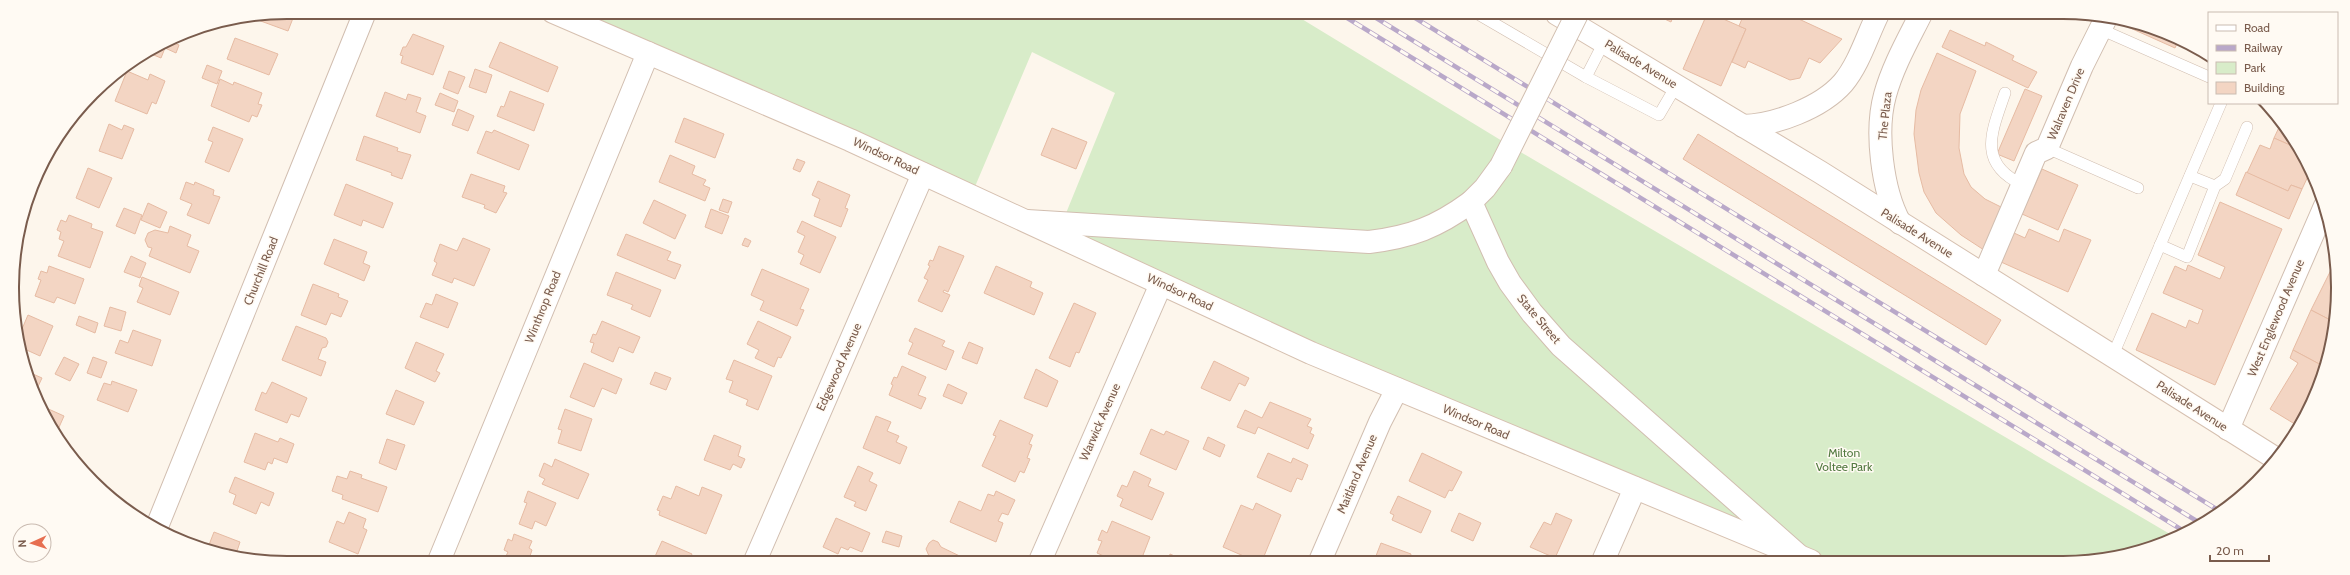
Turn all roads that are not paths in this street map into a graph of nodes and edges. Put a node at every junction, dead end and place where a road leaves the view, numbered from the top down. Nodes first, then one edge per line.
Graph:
1 (362, 19) edge
2 (569, 19) edge
3 (1487, 19) edge
4 (1565, 19) edge
5 (1574, 19) edge
6 (1872, 19) edge
7 (1919, 19) edge
8 (2104, 23) edge
9 (1604, 42) junction
10 (648, 53) junction
11 (2208, 76) edge
12 (1586, 77) junction
13 (1676, 86) junction
14 (2005, 93) dead end
15 (2221, 104) edge
16 (1743, 126) junction
17 (2247, 127) dead end
18 (2047, 148) junction
19 (924, 174) junction
20 (2190, 176) junction
21 (2023, 185) junction
22 (2215, 186) junction
23 (2138, 188) dead end
24 (1471, 202) junction
25 (2321, 215) edge
26 (1026, 221) junction
27 (1900, 223) junction
28 (2160, 245) junction
29 (1984, 275) junction
30 (1161, 284) junction
31 (2113, 355) junction
32 (1397, 389) junction
33 (2228, 429) junction
34 (2272, 456) edge
35 (1635, 488) junction
36 (159, 523) edge
37 (441, 556) edge
38 (757, 556) edge
39 (1042, 556) edge
40 (1322, 556) edge
41 (1605, 556) edge
42 (1800, 556) edge
43 (1803, 556) edge

1 - 36 street, Churchill Road
2 - 10 street, Windsor Road
3 - 12 lane
4 - 9 street, Palisade Avenue
5 - 24 street, bridge
6 - 16 street
7 - 27 street, The Plaza
8 - 11 lane
8 - 18 street, Walraven Drive
9 - 12 lane
9 - 13 street, Palisade Avenue
10 - 19 street, Windsor Road
10 - 37 street, Winthrop Road
12 - 13 lane
13 - 16 street, Palisade Avenue
14 - 21 lane
15 - 20 lane
16 - 27 street, Palisade Avenue
17 - 22 lane
18 - 21 street, Walraven Drive
18 - 23 lane
19 - 26 street, Windsor Road
19 - 38 street, Edgewood Avenue
20 - 22 lane
20 - 28 lane
21 - 29 street, Walraven Drive
22 - 28 lane
24 - 26 street
24 - 43 street, State Street
25 - 33 street, West Englewood Avenue
26 - 30 street, Windsor Road
27 - 29 street, Palisade Avenue
28 - 31 lane
29 - 31 street, Palisade Avenue
30 - 32 street, Windsor Road
30 - 39 street, Warwick Avenue
31 - 33 street, Palisade Avenue
32 - 35 street, Windsor Road
32 - 40 street, Maitland Avenue
33 - 34 street, Palisade Avenue
35 - 41 street
35 - 42 street, Windsor Road

